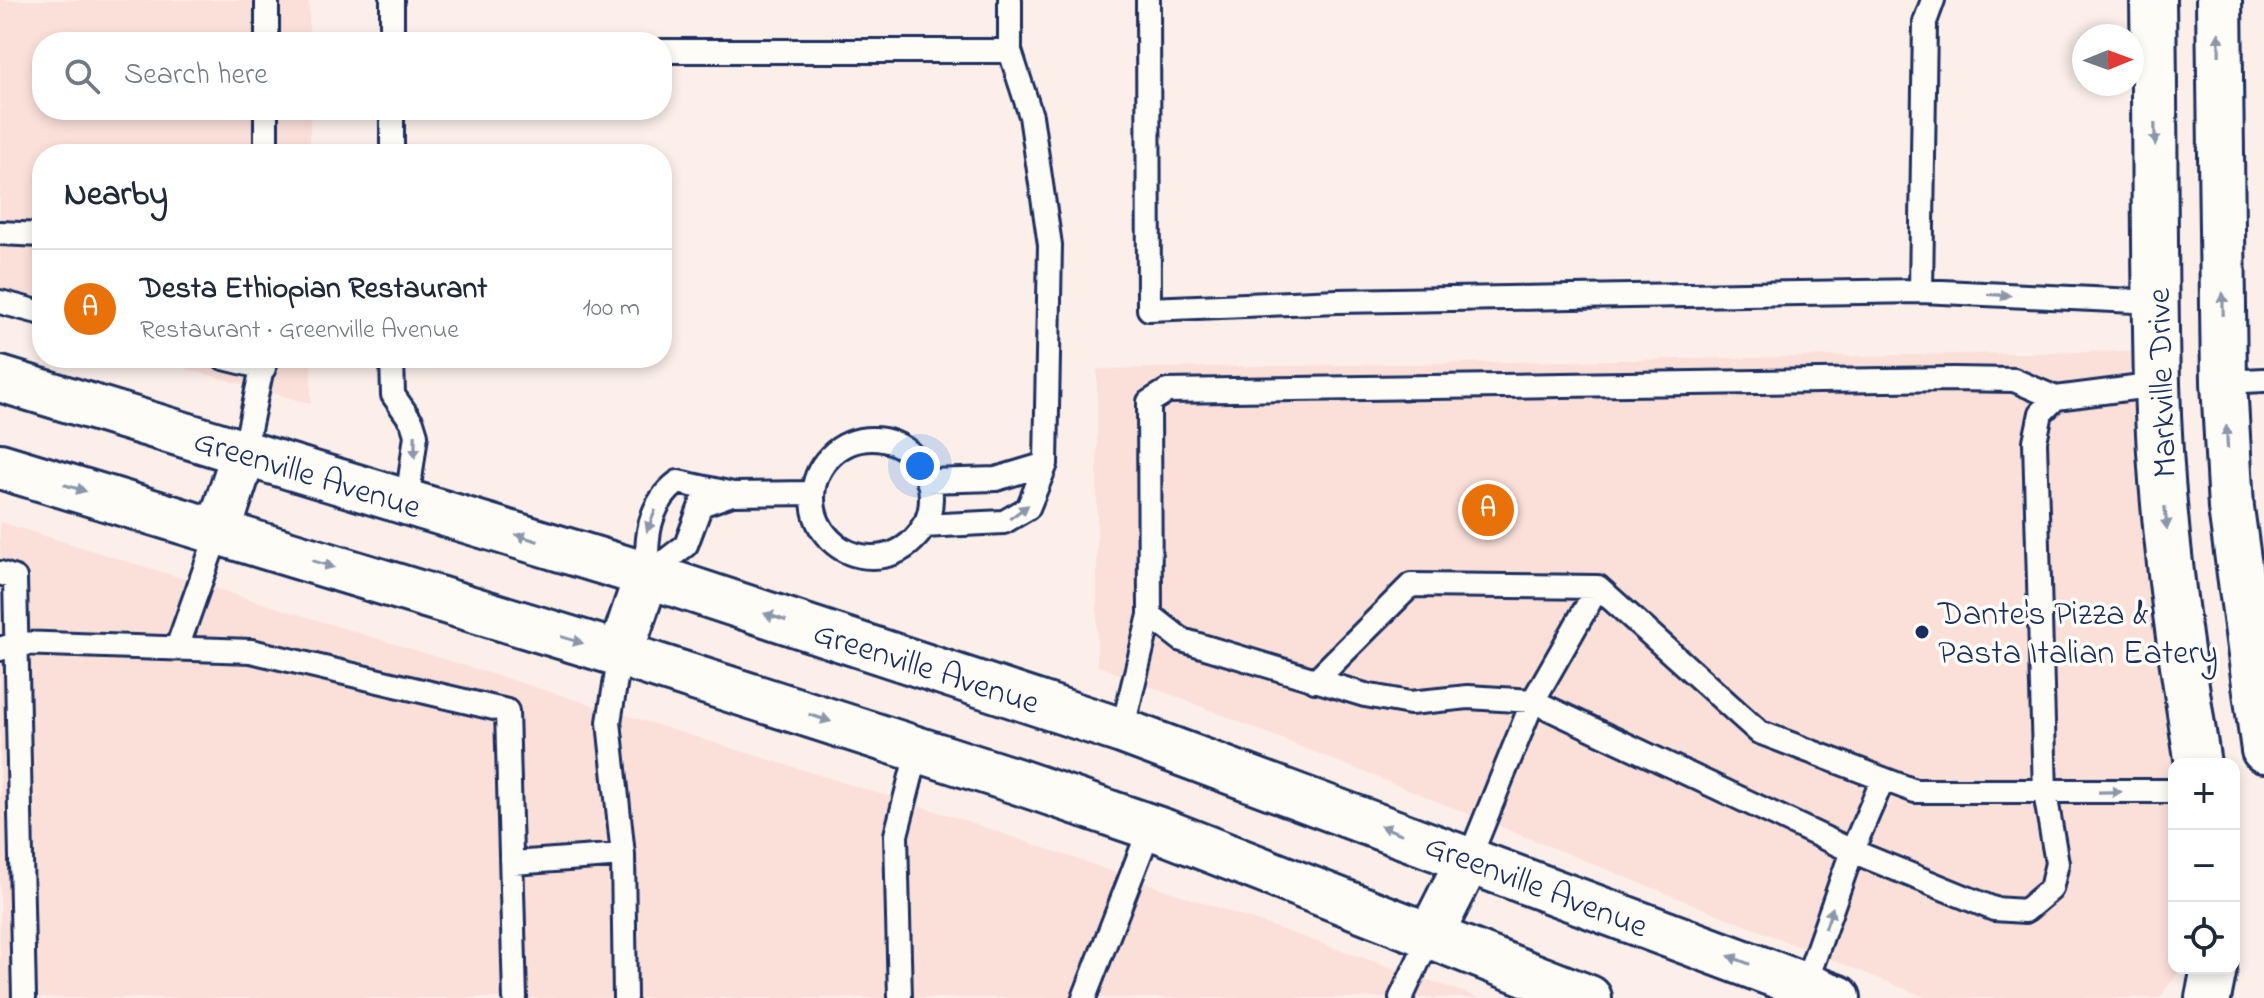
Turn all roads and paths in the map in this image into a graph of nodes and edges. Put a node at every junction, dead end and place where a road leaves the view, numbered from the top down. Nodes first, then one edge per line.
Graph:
1 (267, 0) edge
2 (392, 0) edge
3 (1010, 0) edge
4 (1148, 0) edge
5 (1933, 0) edge
6 (2153, 0) edge
7 (2219, 0) edge
8 (267, 32) edge
9 (392, 32) edge
10 (672, 51) edge
11 (1010, 51) junction
12 (266, 120) edge
13 (392, 120) edge
14 (266, 144) edge
15 (392, 144) edge
16 (0, 233) edge
17 (32, 235) edge
18 (1921, 291) junction
19 (0, 302) edge
20 (2157, 302) junction
21 (32, 310) edge
22 (263, 368) edge
23 (392, 368) edge
24 (0, 379) edge
25 (2244, 381) edge
26 (2157, 385) junction
27 (2056, 398) junction
28 (244, 453) junction
29 (1046, 464) junction
30 (0, 466) edge
31 (928, 481) junction
32 (813, 493) junction
33 (733, 494) junction
34 (407, 502) junction
35 (923, 526) junction
36 (218, 532) junction
37 (0, 573) edge
38 (647, 575) junction
39 (1598, 587) junction
40 (1150, 615) junction
41 (9, 646) edge
42 (177, 648) junction
43 (620, 654) junction
44 (1315, 681) junction
45 (1533, 701) junction
46 (1122, 731) junction
47 (918, 749) junction
48 (2264, 750) edge
49 (2197, 758) edge
50 (1883, 779) junction
51 (2168, 791) edge
52 (2045, 793) junction
53 (1150, 828) junction
54 (1852, 851) junction
55 (623, 855) junction
56 (1469, 859) junction
57 (513, 863) junction
58 (1429, 938) junction
59 (2213, 974) edge
60 (2230, 974) edge
61 (1822, 992) edge
62 (24, 998) edge
63 (515, 998) edge
64 (625, 998) edge
65 (900, 998) edge
66 (1084, 998) edge
67 (1401, 998) edge
68 (1589, 998) edge
69 (2208, 998) edge
70 (2232, 998) edge

1 - 8 lane
2 - 9 lane
3 - 11 lane
4 - 18 lane
5 - 18 lane
6 -> 20 main road, Markville Drive
25 -> 7 main road, Markville Drive
10 - 11 lane
11 - 29 lane
12 - 14 lane
13 - 15 lane
16 - 17 lane
18 -> 20 lane
19 - 21 lane
20 - 26 main road, Markville Drive
22 - 28 lane
23 -> 34 lane
24 - 28 main road, Greenville Avenue
25 - 26 main road
48 -> 25 main road, Markville Drive
26 - 27 lane
26 -> 49 main road, Markville Drive
27 - 40 lane
27 - 52 lane
28 - 34 main road, Greenville Avenue
28 - 36 main road
29 - 31 lane
35 -> 29 lane
30 -> 36 main road
31 - 32 lane
31 - 35 lane
32 - 33 lane
32 - 35 lane
33 - 38 lane
33 -> 38 lane
38 -> 34 main road, Greenville Avenue
36 - 42 lane
36 -> 43 main road
37 - 41 lane
38 - 43 main road
46 -> 38 main road, Greenville Avenue
39 - 44 lane
39 - 45 lane
39 - 50 lane
40 - 44 lane
40 - 46 lane
41 - 42 lane
41 - 62 lane
42 - 57 lane
43 -> 47 main road
43 - 55 lane
44 - 45 lane
45 - 54 lane
45 - 56 lane
56 -> 46 main road, Greenville Avenue
47 - 53 main road
47 - 65 lane
50 - 52 lane
50 - 54 lane
52 -> 51 lane
52 - 54 lane
53 - 58 main road
53 - 66 lane
61 -> 54 lane
55 - 57 lane
55 - 64 lane
56 - 58 main road
61 -> 56 main road, Greenville Avenue
57 - 63 lane
58 - 67 lane
58 - 68 main road
59 - 69 main road
60 - 70 main road

